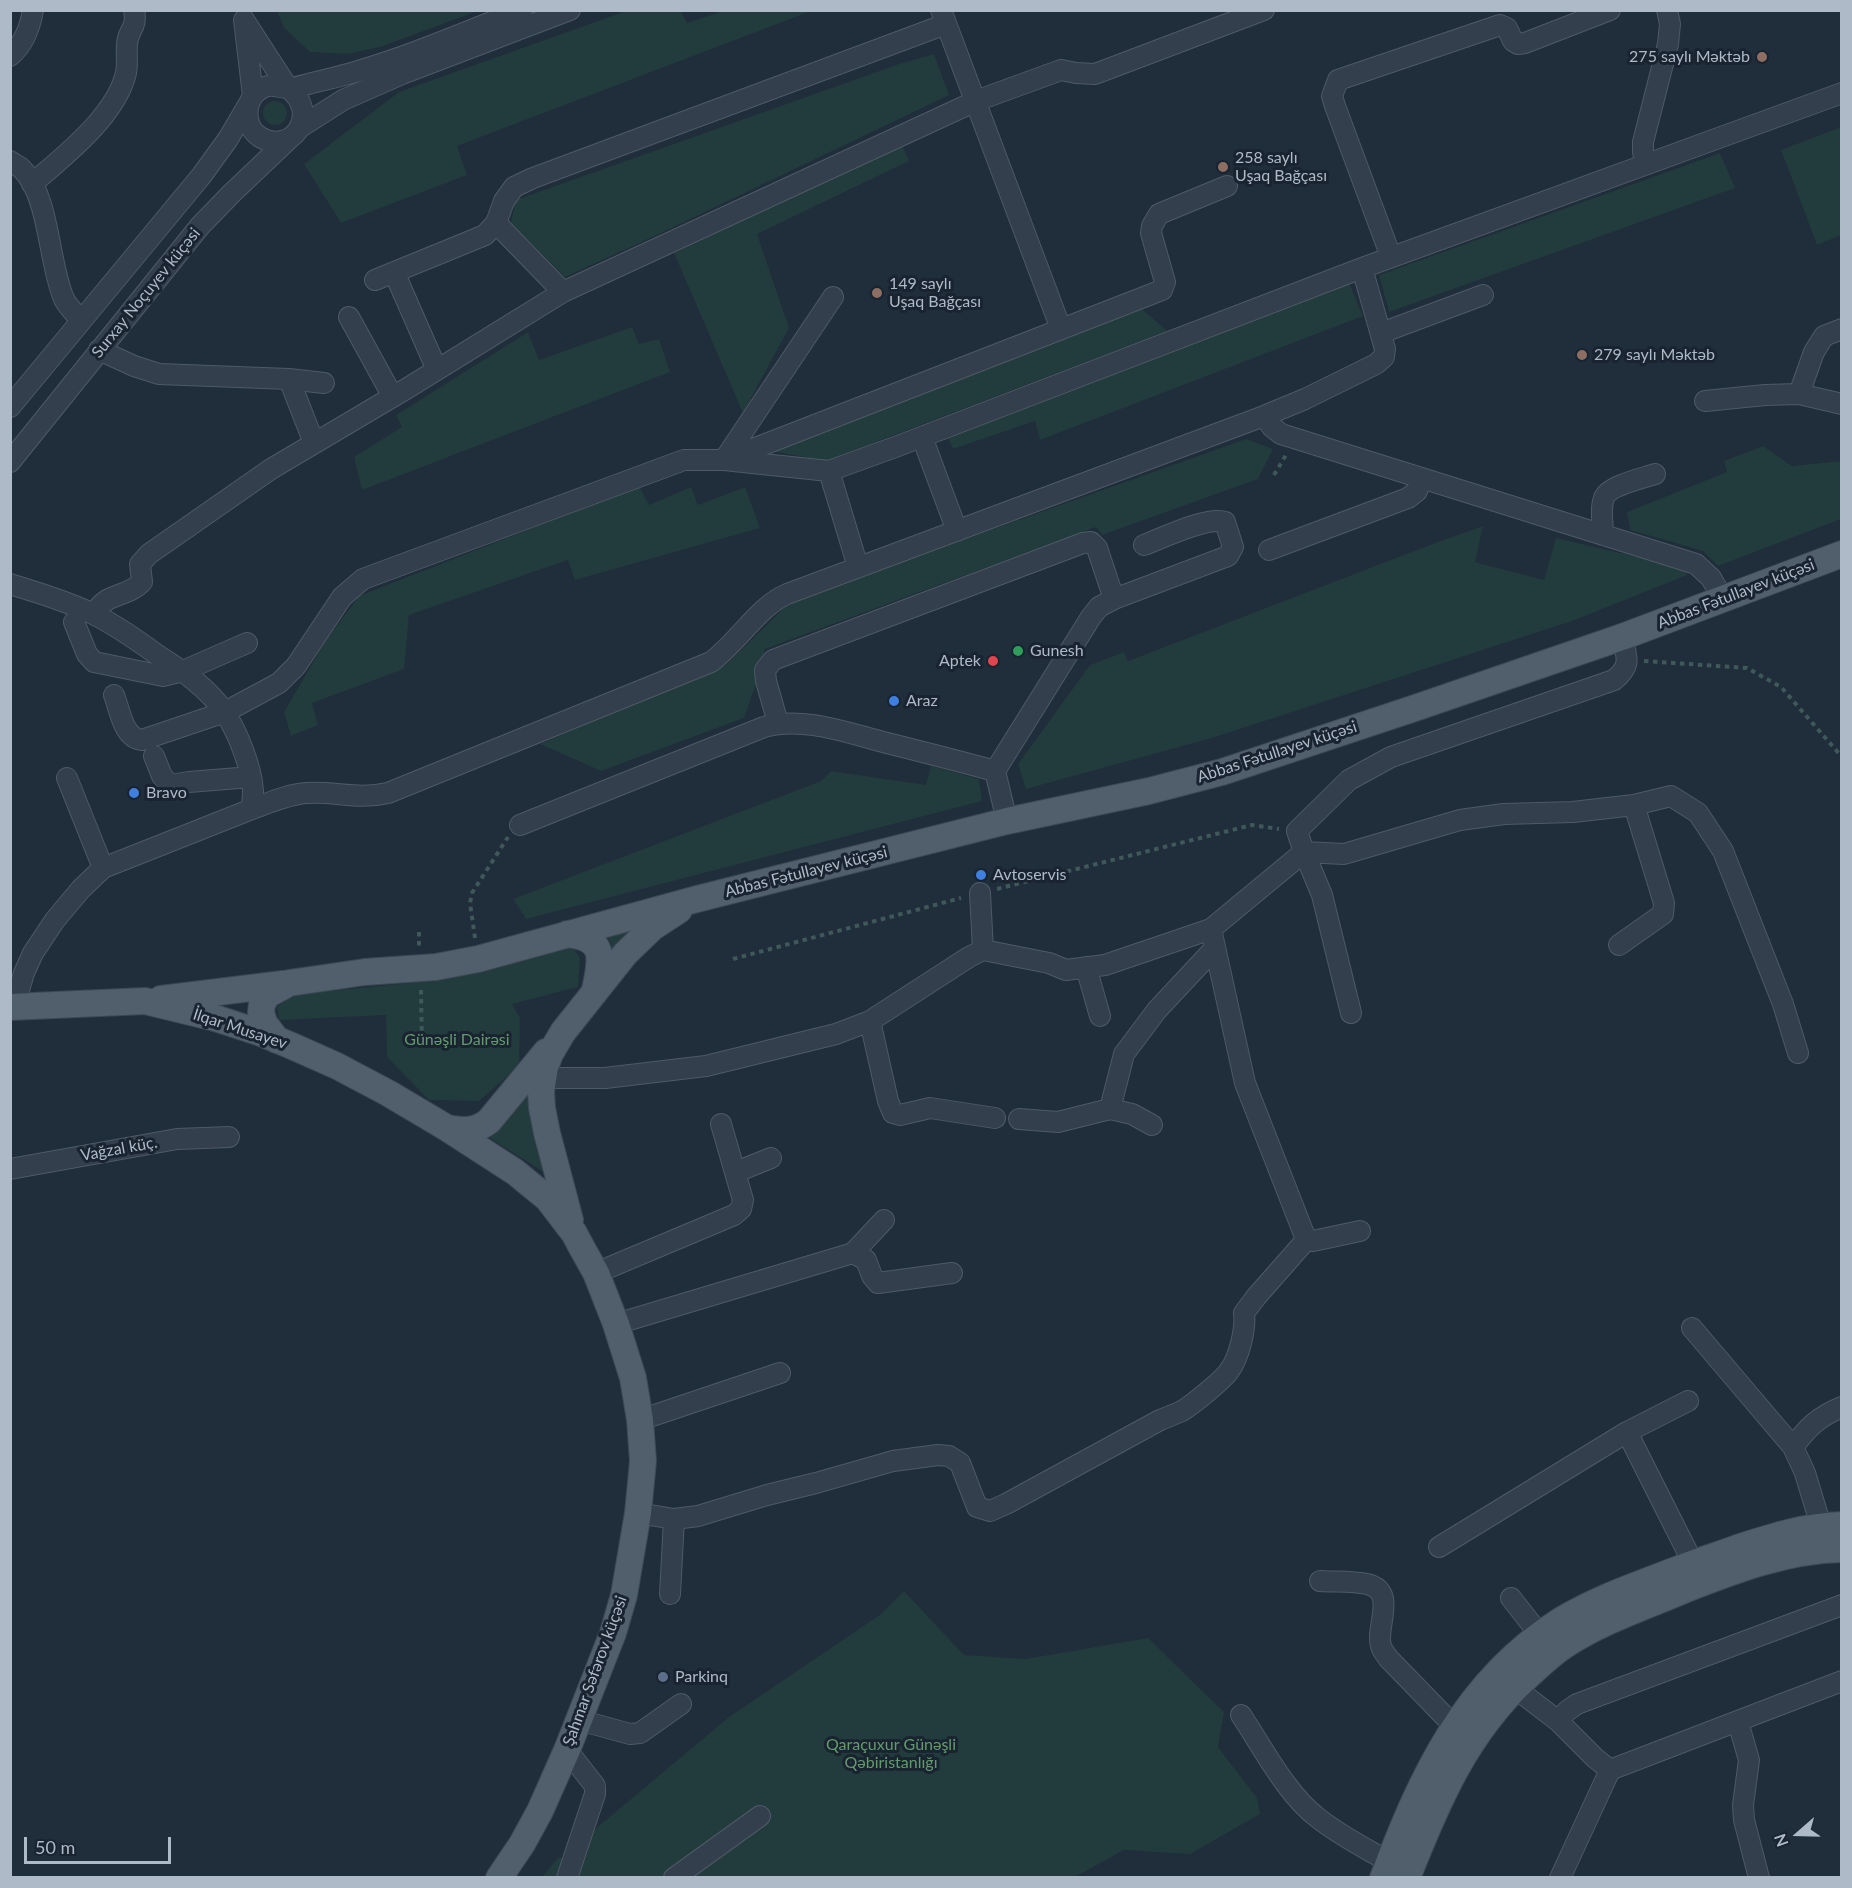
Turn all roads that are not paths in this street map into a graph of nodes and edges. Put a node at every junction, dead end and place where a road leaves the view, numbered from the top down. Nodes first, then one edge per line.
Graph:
1 (33, 10) edge
2 (134, 10) edge
3 (522, 10) edge
4 (570, 10) edge
5 (1264, 10) edge
6 (1610, 10) edge
7 (1667, 10) edge
8 (242, 15) edge
9 (944, 17) edge
10 (10, 56) edge
11 (288, 88) junction
12 (1842, 93) edge
13 (250, 100) junction
14 (976, 101) junction
15 (296, 132) junction
16 (12, 163) edge
17 (1646, 164) junction
18 (32, 184) junction
19 (1227, 186) dead end
20 (496, 223) junction
21 (1391, 257) junction
22 (1362, 268) junction
23 (394, 272) junction
24 (375, 280) dead end
25 (563, 292) junction
26 (1482, 295) dead end
27 (833, 297) dead end
28 (348, 317) dead end
29 (81, 321) junction
30 (1062, 329) junction
31 (1842, 329) edge
32 (1381, 333) junction
33 (99, 350) junction
34 (437, 370) junction
35 (290, 379) junction
36 (324, 382) dead end
37 (1799, 394) junction
38 (14, 396) edge
39 (393, 397) junction
40 (1705, 401) dead end
41 (1842, 404) edge
42 (1264, 416) junction
43 (922, 437) junction
44 (314, 443) junction
45 (724, 460) junction
46 (10, 462) edge
47 (829, 471) junction
48 (1655, 474) dead end
49 (1422, 478) junction
50 (957, 531) junction
51 (1603, 535) junction
52 (1144, 545) dead end
53 (1269, 550) dead end
54 (1842, 554) edge
55 (858, 567) junction
56 (10, 584) edge
57 (1114, 599) junction
58 (1723, 599) junction
59 (93, 614) junction
60 (74, 622) dead end
61 (247, 643) dead end
62 (1625, 649) junction
63 (183, 671) junction
64 (114, 695) dead end
65 (225, 712) junction
66 (778, 723) junction
67 (154, 756) dead end
68 (995, 771) junction
69 (251, 777) junction
70 (67, 778) dead end
71 (1634, 805) junction
72 (252, 809) junction
73 (1007, 821) junction
74 (520, 825) road end
75 (1304, 852) junction
76 (103, 868) junction
77 (980, 893) road end
78 (697, 899) junction
79 (567, 934) junction
80 (1213, 939) junction
81 (1619, 945) dead end
82 (983, 950) junction
83 (1086, 967) junction
84 (289, 983) junction
85 (595, 990) junction
86 (145, 1001) junction
87 (12, 1007) edge
88 (1351, 1013) dead end
89 (1100, 1016) dead end
90 (870, 1021) junction
91 (563, 1032) junction
92 (277, 1040) junction
93 (1798, 1053) dead end
94 (543, 1078) junction
95 (1110, 1110) junction
96 (995, 1118) dead end
97 (1019, 1119) dead end
98 (721, 1124) dead end
99 (1152, 1125) dead end
100 (447, 1128) junction
101 (229, 1137) dead end
102 (771, 1158) dead end
103 (10, 1169) edge
104 (736, 1172) junction
105 (884, 1220) dead end
106 (1360, 1231) dead end
107 (574, 1233) junction
108 (1307, 1239) junction
109 (853, 1253) junction
110 (596, 1273) junction
111 (951, 1273) dead end
112 (616, 1324) junction
113 (1692, 1329) dead end
114 (780, 1373) dead end
115 (1688, 1401) dead end
116 (1842, 1407) edge
117 (640, 1420) junction
118 (1627, 1432) junction
119 (1792, 1447) junction
120 (638, 1513) junction
121 (674, 1519) junction
122 (1832, 1525) edge
123 (1440, 1546) dead end
124 (1842, 1549) edge
125 (1693, 1563) junction
126 (1320, 1581) dead end
127 (670, 1594) dead end
128 (1511, 1598) dead end
129 (1842, 1605) edge
130 (1540, 1635) junction
131 (1842, 1681) edge
132 (1515, 1688) junction
133 (681, 1704) dead end
134 (1241, 1715) dead end
135 (579, 1720) junction
136 (1558, 1721) junction
137 (1738, 1722) junction
138 (1454, 1726) junction
139 (567, 1750) junction
140 (1610, 1770) junction
141 (760, 1816) dead end
142 (1412, 1836) junction
143 (1393, 1872) edge
144 (499, 1878) edge
145 (567, 1878) edge
146 (674, 1878) edge
147 (1560, 1878) edge
148 (1759, 1878) edge

1 - 10 street
2 - 18 street
3 - 11 street
4 - 15 street, Surxay Noçuyev küçəsi
5 - 14 street
6 - 21 street
7 - 17 street
8 - 11 street
8 - 13 street
9 - 14 street
9 - 20 street
11 - 13 street
11 - 15 street
12 - 17 street
13 - 15 street
13 - 29 street, Surxay Noçuyev küçəsi
14 - 25 street
14 - 30 street
15 - 33 street, Surxay Noçuyev küçəsi
16 - 18 street
17 - 21 street
18 - 29 street
19 - 30 street
20 - 23 street
20 - 25 street
21 - 22 street
22 - 32 street
22 - 43 street
23 - 24 street
23 - 34 street
25 - 34 street
26 - 32 street
27 - 45 street
28 - 39 street
29 - 38 street, Surxay Noçuyev küçəsi
30 - 45 street
31 - 37 street
32 - 42 street
33 - 35 street
33 - 46 street, Surxay Noçuyev küçəsi
34 - 39 street
35 - 36 street
35 - 44 street
37 - 40 street
37 - 41 street
39 - 44 street
42 - 49 street
42 - 50 street
43 - 47 street
43 - 50 street
44 - 59 street
45 - 47 street
45 - 65 street
47 - 55 street
48 - 51 street
49 - 51 street
49 - 53 street
50 - 55 street
51 - 58 street
52 - 57 street
54 - 58 main road, Abbas Fətullayev küçəsi
55 - 72 street
56 - 59 street
57 - 66 street
57 - 68 street
58 - 62 main road, Abbas Fətullayev küçəsi
59 - 63 street
60 - 63 street
61 - 63 street
62 - 73 main road, Abbas Fətullayev küçəsi
62 - 75 street
63 - 65 street
64 - 65 street
65 - 69 street
66 - 68 street
66 - 74 street
67 - 69 street
68 - 73 street
69 - 72 street
70 - 76 street
71 - 75 street
71 - 81 street
71 - 93 street
72 - 76 street
73 - 78 main road, Abbas Fətullayev küçəsi
75 - 80 street
75 - 88 street
76 - 87 street
77 - 82 street
78 - 79 main road, Abbas Fətullayev küçəsi
78 - 85 main road
79 - 84 main road, Abbas Fətullayev küçəsi
79 - 85 main road
80 - 83 street
80 - 95 street
80 - 108 street
82 - 83 street
82 - 90 street
83 - 89 street
84 - 86 main road, Abbas Fətullayev küçəsi
84 - 92 main road
85 - 91 main road
86 - 87 main road, İlqar Musayev
86 - 92 main road, İlqar Musayev
90 - 94 street
90 - 96 street
91 - 94 main road
91 - 100 main road
92 - 100 main road, İlqar Musayev
94 - 107 main road
95 - 97 street
95 - 99 street
98 - 104 street
100 - 107 main road, Şahmar Səfərov küçəsi
101 - 103 street, Vağzal küç.
102 - 104 street
104 - 110 street
105 - 109 street
106 - 108 street
107 - 110 main road, Şahmar Səfərov küçəsi
108 - 121 street
109 - 111 street
109 - 112 street
110 - 112 main road, Şahmar Səfərov küçəsi
112 - 117 main road, Şahmar Səfərov küçəsi
113 - 119 street
114 - 117 street
115 - 118 street
116 - 119 street
117 - 120 main road, Şahmar Səfərov küçəsi
118 - 123 street
118 - 125 street
119 - 122 street
120 - 121 street
120 - 135 main road, Şahmar Səfərov küçəsi
121 - 127 street
122 - 125 main road
124 - 132 main road
125 - 130 main road
126 - 138 street
128 - 130 street
129 - 136 street
130 - 138 main road
131 - 137 street
132 - 136 street
132 - 142 main road
133 - 135 street
134 - 143 street
135 - 139 main road, Şahmar Səfərov küçəsi
136 - 140 street
137 - 140 street
137 - 148 street
138 - 142 main road
139 - 144 main road, Şahmar Səfərov küçəsi
139 - 145 street
140 - 147 street
141 - 146 street
142 - 143 main road

